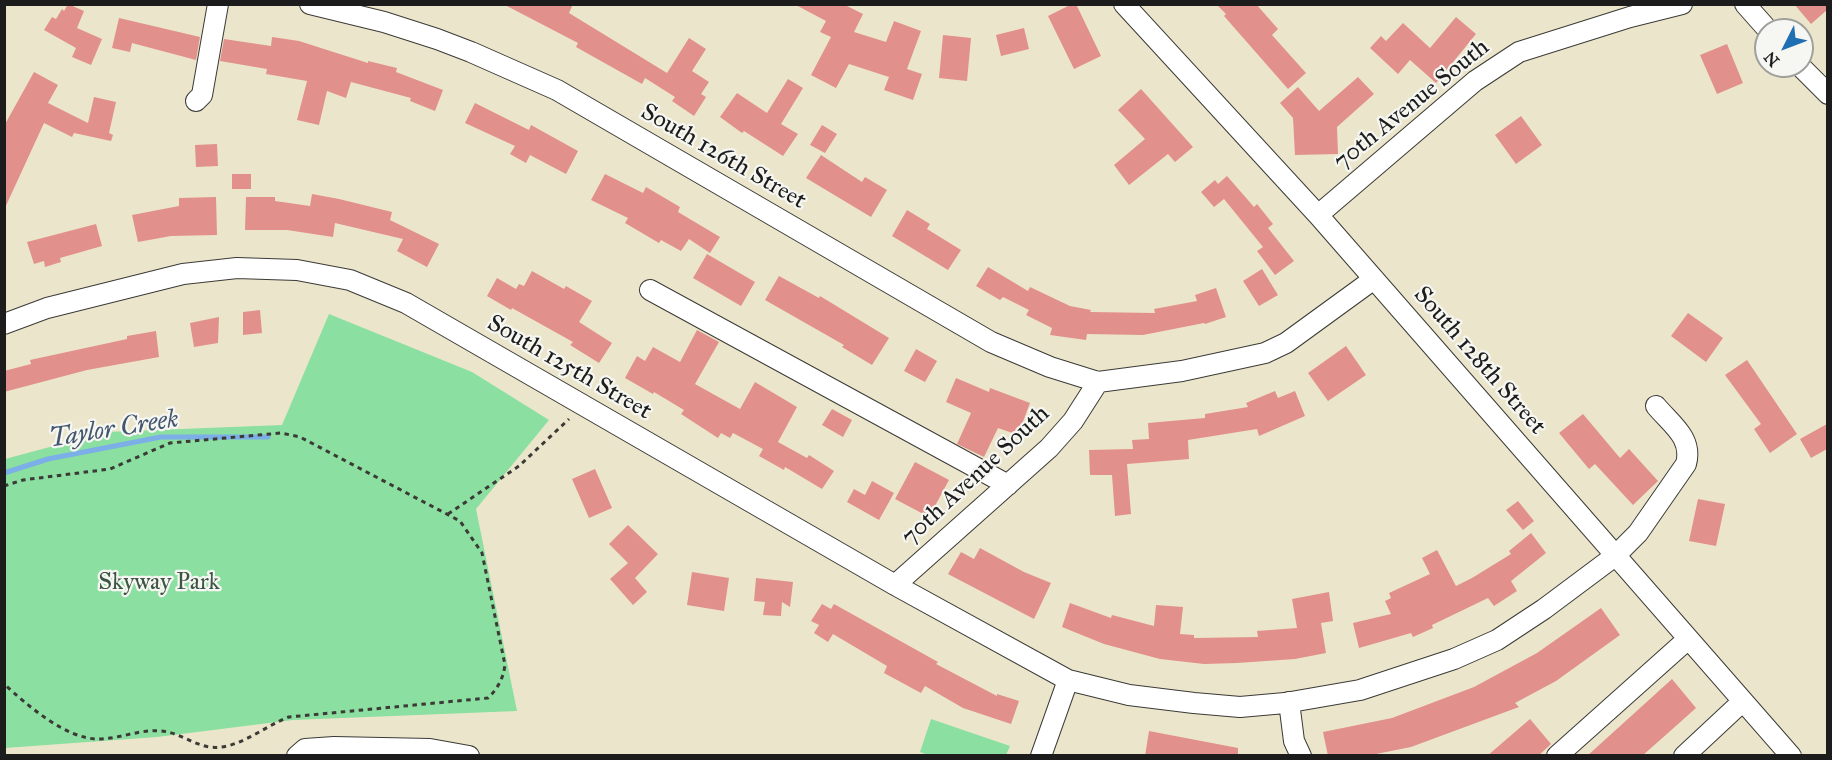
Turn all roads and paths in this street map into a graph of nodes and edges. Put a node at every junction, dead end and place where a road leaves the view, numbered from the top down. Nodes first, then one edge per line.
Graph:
1 (218, 4) edge
2 (310, 4) edge
3 (1124, 4) edge
4 (1682, 4) edge
5 (1745, 4) edge
6 (1757, 18) edge
7 (1812, 78) edge
8 (1827, 94) edge
9 (196, 101) dead end
10 (1318, 215) junction
11 (1374, 279) junction
12 (650, 290) dead end
13 (4, 324) edge
14 (1098, 382) junction
15 (583, 405) junction
16 (1656, 406) dead end
17 (1008, 485) junction
18 (4, 486) edge
19 (448, 514) junction
20 (1615, 556) junction
21 (895, 585) junction
22 (1689, 639) junction
23 (1068, 680) junction
24 (4, 684) edge
25 (1743, 701) junction
26 (1289, 702) junction
27 (297, 756) edge
28 (469, 756) edge
29 (1041, 756) edge
30 (1300, 756) edge
31 (1557, 756) edge
32 (1684, 756) edge
33 (1791, 756) edge

1 - 9 street
2 - 14 street, South 126th Street
3 - 10 street, South 128th Street
4 - 10 street, 70th Avenue South
5 - 6 street
7 - 8 street
10 - 11 street, South 128th Street
11 - 14 street
11 - 20 street, South 128th Street
12 - 17 street
13 - 15 street, South 125th Street
14 - 17 street, 70th Avenue South
15 - 19 path
15 - 21 street, South 125th Street
16 - 20 street, South 125th Street
17 - 21 street, 70th Avenue South
18 - 19 path
19 - 24 path
20 - 22 street, South 128th Street
20 - 26 street, South 125th Street
21 - 23 street, South 125th Street
22 - 25 street, South 128th Street
22 - 31 street
23 - 26 street, South 125th Street
23 - 29 street
25 - 32 street
25 - 33 street, South 128th Street
26 - 30 street
27 - 28 street

